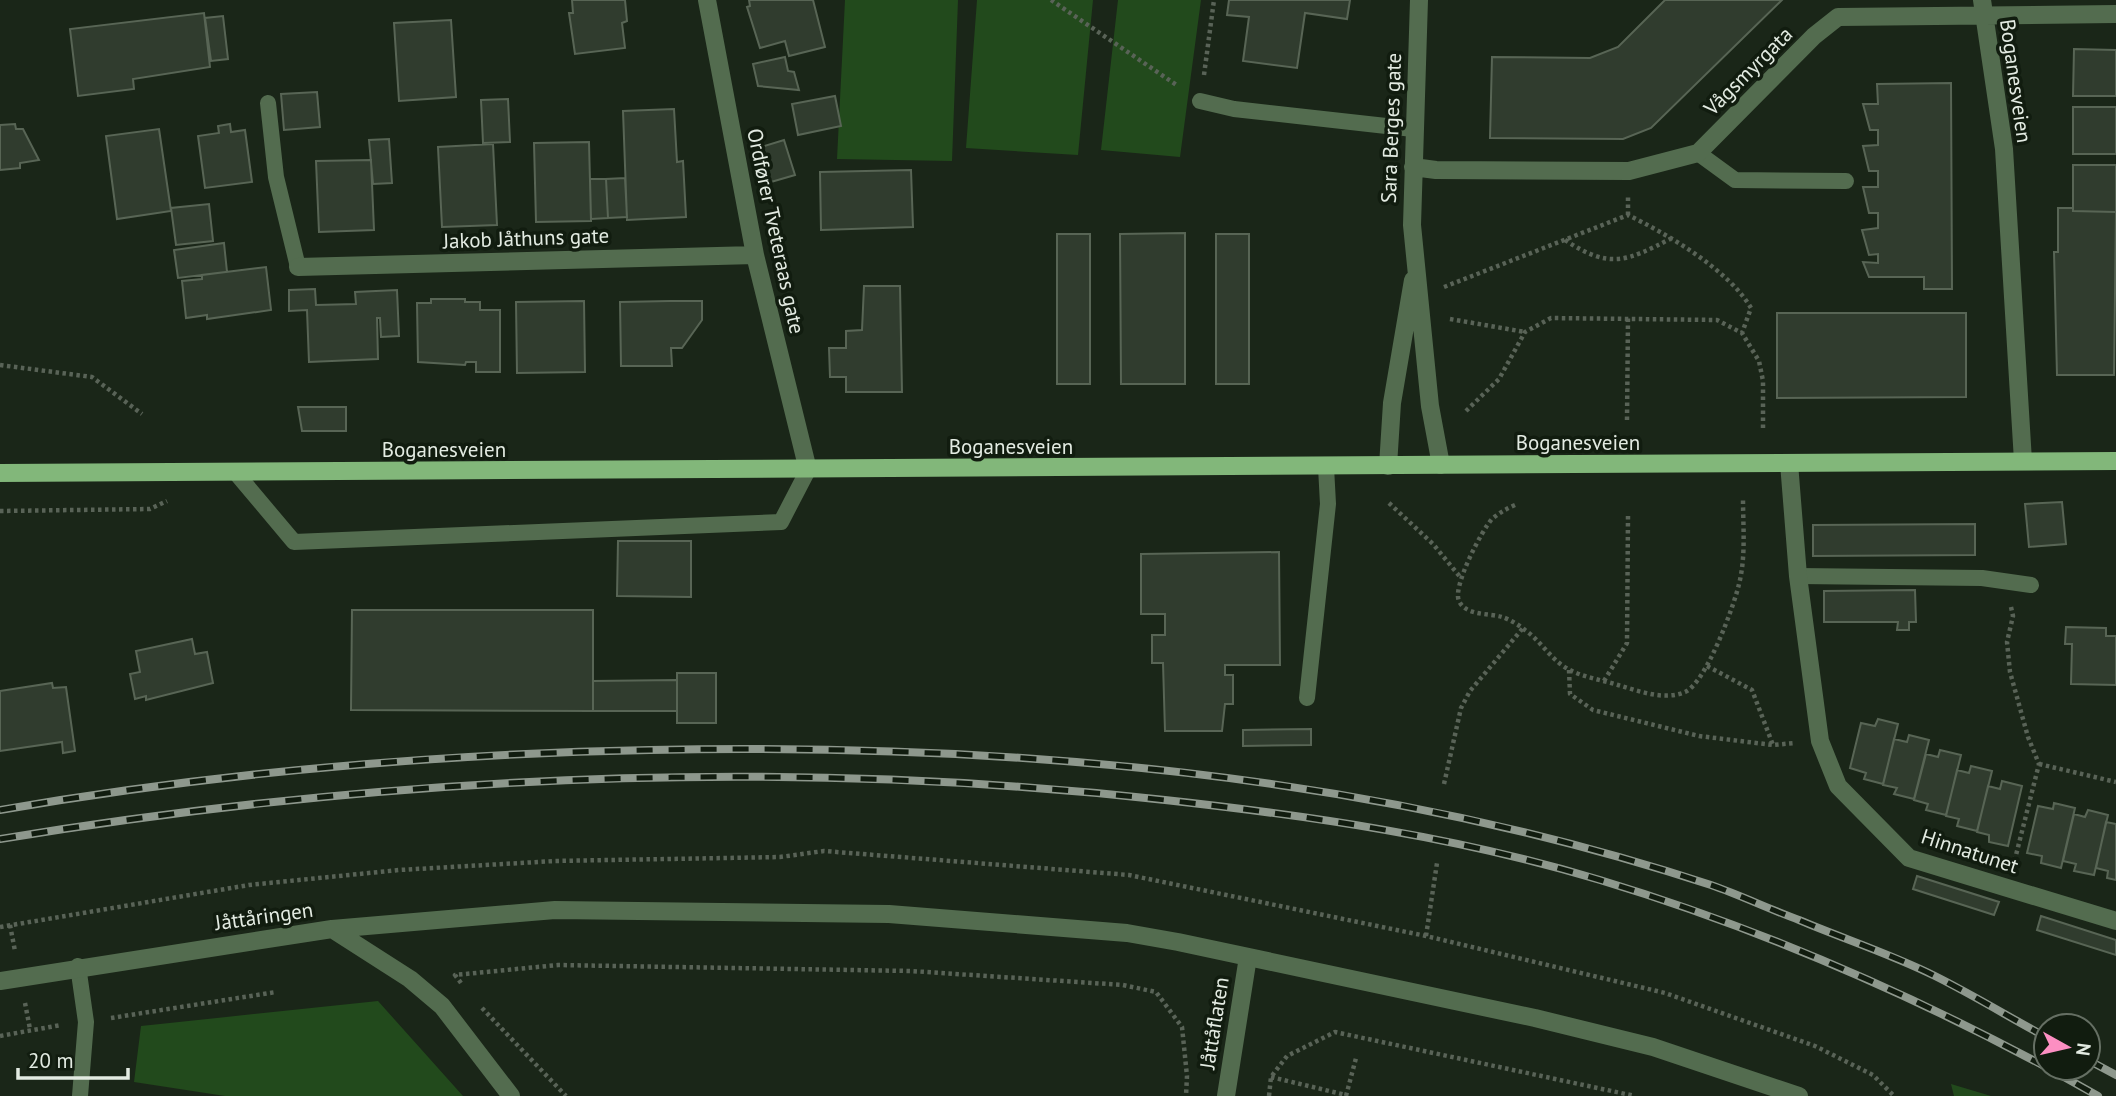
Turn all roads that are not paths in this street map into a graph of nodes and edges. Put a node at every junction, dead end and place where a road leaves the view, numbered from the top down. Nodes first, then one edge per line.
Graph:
1 (707, 0) edge
2 (1419, 0) edge
3 (1983, 8) edge
4 (2116, 14) edge
5 (1200, 101) road end
6 (268, 103) dead end
7 (1413, 129) junction
8 (1699, 153) junction
9 (1413, 167) junction
10 (1846, 181) dead end
11 (755, 255) junction
12 (1417, 256) junction
13 (298, 267) joint
14 (2023, 461) junction
15 (2116, 461) edge
16 (1789, 463) junction
17 (1441, 466) junction
18 (1326, 467) junction
19 (1388, 467) junction
20 (808, 470) junction
21 (0, 472) edge
22 (236, 473) junction
23 (1798, 576) junction
24 (2031, 586) dead end
25 (1307, 698) dead end
26 (2116, 921) edge
27 (332, 929) junction
28 (1248, 957) junction
29 (78, 967) junction
30 (0, 981) edge
31 (79, 1096) edge
32 (511, 1096) edge
33 (1226, 1096) edge
34 (1799, 1096) edge

1 - 11 street, Ordfører Tveteraas gate
2 - 7 street, Sara Berges gate
3 - 4 street, Vågsmyrgata
3 - 8 street, Vågsmyrgata
3 - 14 street, Boganesveien
5 - 7 lane
6 - 13 lane
7 - 9 street, Sara Berges gate
8 - 9 street
8 - 10 lane
9 - 12 street, Sara Berges gate
11 - 13 street, Jakob Jåthuns gate
11 - 20 street, Ordfører Tveteraas gate
12 - 17 street, Sara Berges gate
12 - 19 street, Sara Berges gate
14 - 15 main road, Boganesveien
14 - 16 main road, Boganesveien
16 - 17 main road, Boganesveien
16 - 23 street, Hinnatunet
17 - 19 main road, Boganesveien
18 - 19 main road, Boganesveien
18 - 20 main road, Boganesveien
18 - 25 lane
20 - 22 main road, Boganesveien
20 - 22 lane
21 - 22 main road, Boganesveien
23 - 24 lane
23 - 26 street, Hinnatunet
27 - 28 street
27 - 29 street, Jåttåringen
27 - 32 street, Jåttåringen
28 - 33 street, Jåttåflaten
28 - 34 street
29 - 30 street, Jåttåringen
29 - 31 lane

